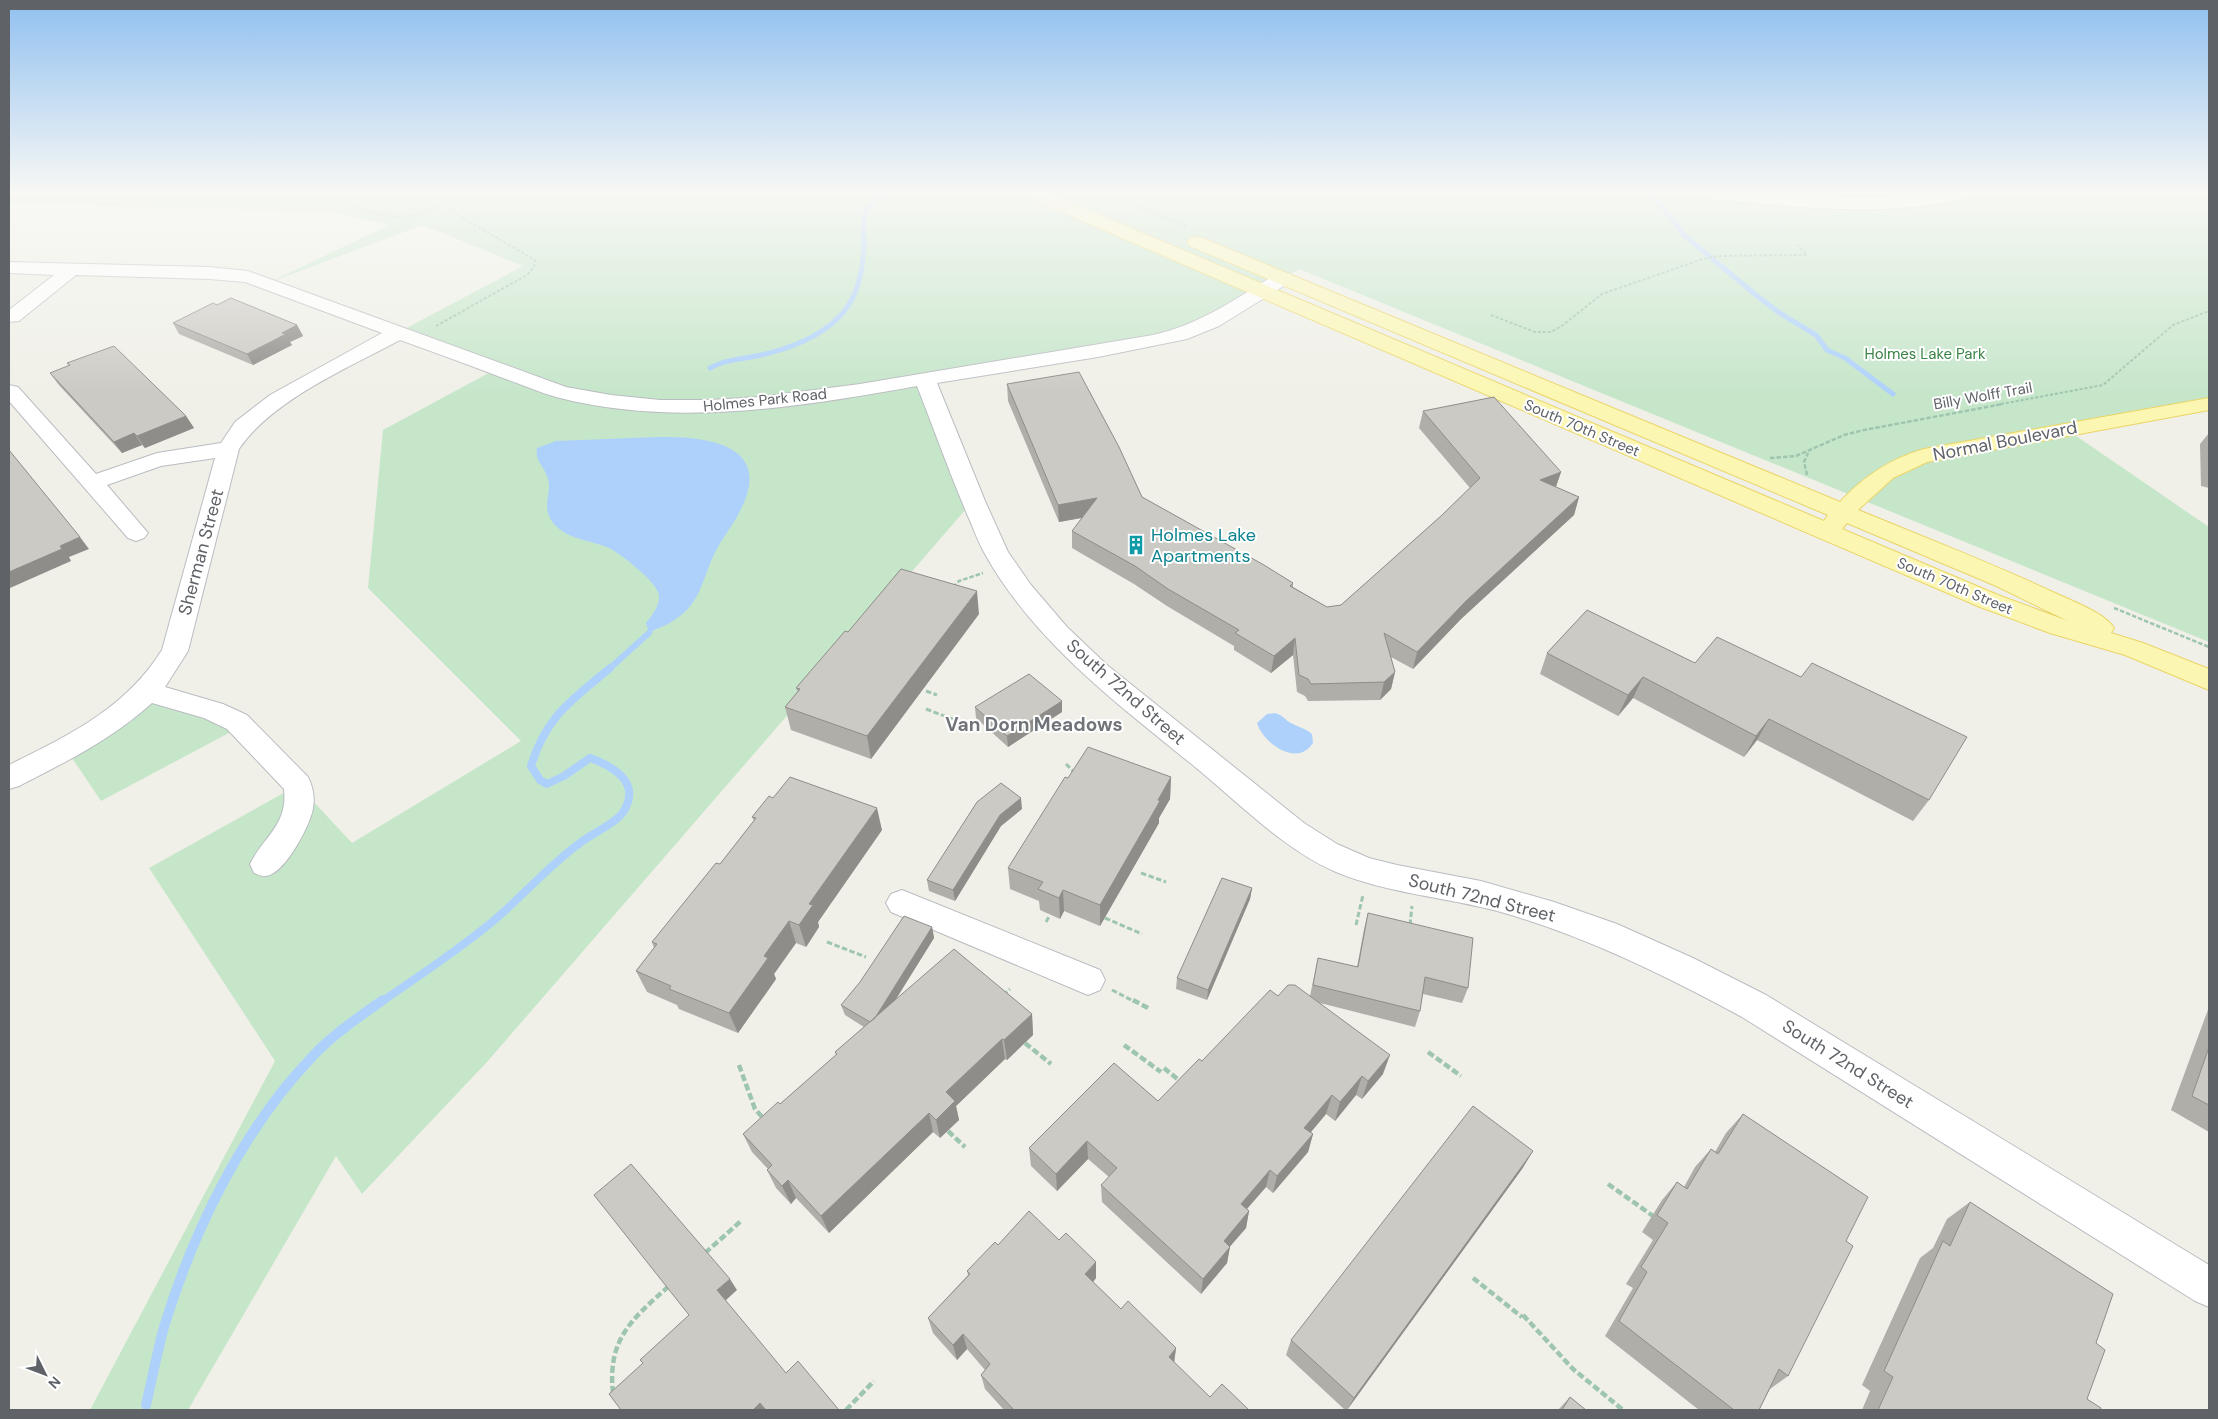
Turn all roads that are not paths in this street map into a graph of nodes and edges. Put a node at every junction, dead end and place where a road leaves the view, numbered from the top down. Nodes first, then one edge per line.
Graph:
1 (1191, 260) edge
2 (1240, 260) edge
3 (9, 268) edge
4 (71, 270) junction
5 (1283, 278) junction
6 (1263, 291) junction
7 (12, 317) dead end
8 (399, 332) junction
9 (926, 379) junction
10 (11, 391) dead end
11 (2209, 404) edge
12 (228, 449) junction
13 (91, 482) junction
14 (1835, 522) junction
15 (136, 534) dead end
16 (2209, 680) edge
17 (148, 692) junction
18 (9, 778) edge
19 (266, 864) dead end
20 (902, 904) dead end
21 (1100, 985) road end
22 (2209, 1287) edge

1 - 6 main road, South 70th Street
2 - 5 main road, South 70th Street
3 - 4 street, Holmes Park Road
4 - 7 street
4 - 8 street, Holmes Park Road
5 - 6 street, Holmes Park Road
5 - 14 main road, South 70th Street
6 - 9 street, Holmes Park Road
6 - 14 main road, South 70th Street
8 - 9 street, Holmes Park Road
8 - 12 street, Sherman Street
9 - 22 street, South 72nd Street
10 - 13 street
11 - 14 main road, Normal Boulevard
12 - 13 street
12 - 17 street, Sherman Street
13 - 15 street
14 - 16 main road, South 70th Street
17 - 18 street, Sherman Street
17 - 19 street
20 - 21 street

